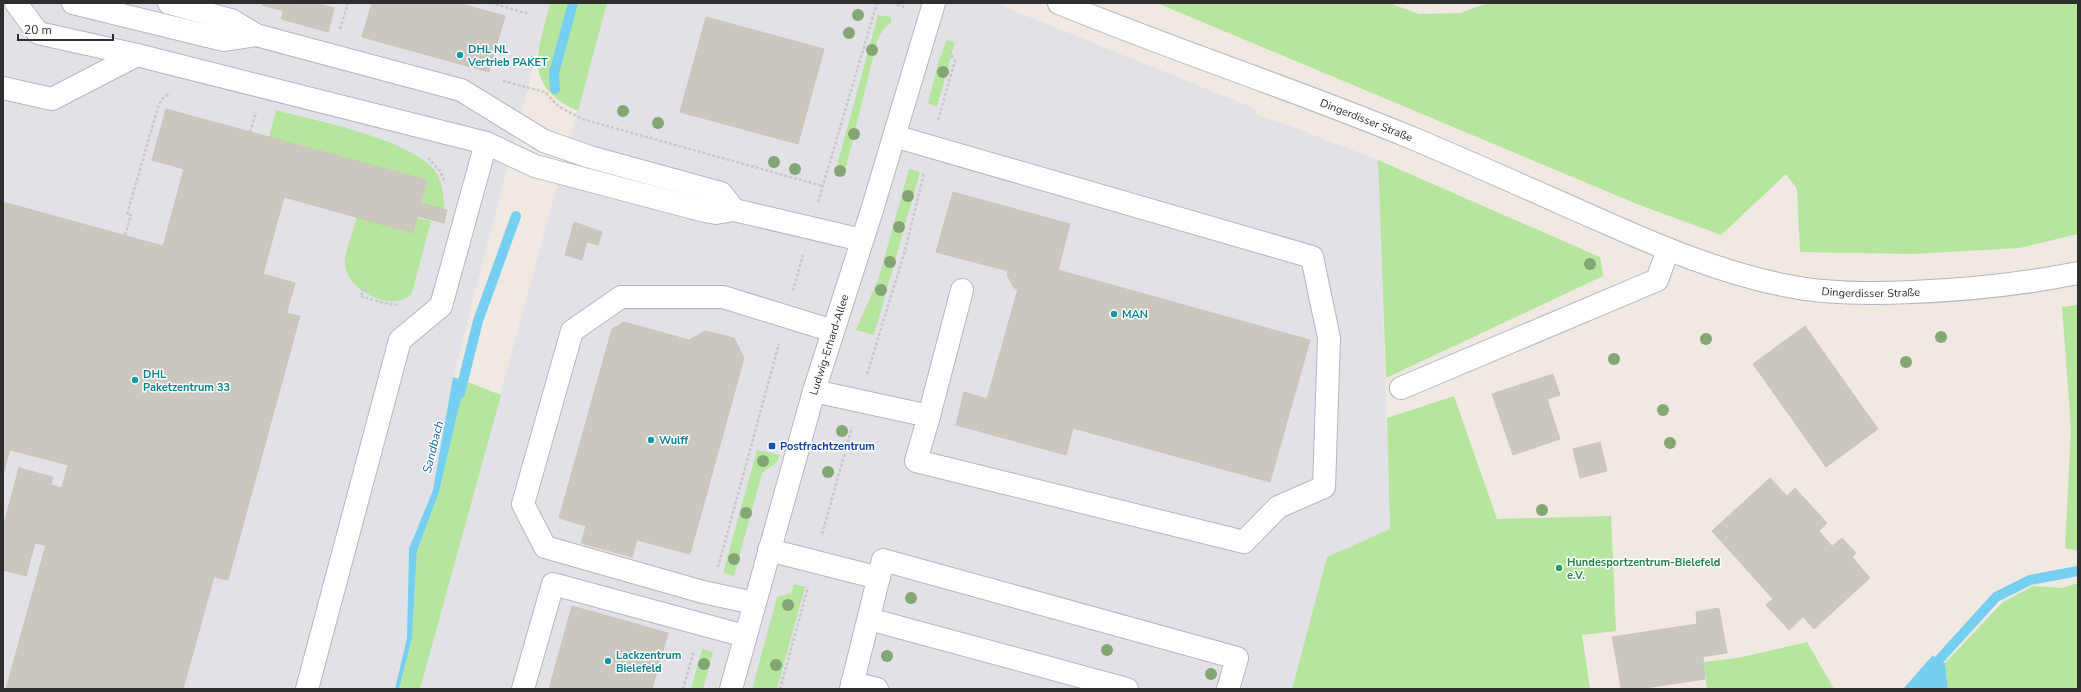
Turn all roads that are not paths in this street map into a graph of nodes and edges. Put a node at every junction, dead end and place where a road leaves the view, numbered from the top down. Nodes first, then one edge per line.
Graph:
1 (16, 3) edge
2 (73, 3) edge
3 (169, 3) edge
4 (1059, 3) edge
5 (932, 9) edge
6 (256, 35) junction
7 (137, 55) junction
8 (3, 88) edge
9 (894, 136) junction
10 (486, 144) junction
11 (734, 210) junction
12 (862, 240) junction
13 (1668, 250) junction
14 (2078, 273) edge
15 (962, 290) dead end
16 (833, 331) junction
17 (1401, 388) dead end
18 (814, 391) junction
19 (929, 416) junction
20 (769, 550) junction
21 (879, 578) junction
22 (754, 604) junction
23 (869, 619) junction
24 (745, 636) junction
25 (852, 686) edge
26 (307, 689) edge
27 (523, 689) edge
28 (731, 689) edge
29 (877, 689) edge
30 (1127, 689) edge
31 (1228, 689) edge

1 - 7 street
2 - 6 street
3 - 6 street
4 - 13 street, Dingerdisser Straße
5 - 9 street, Ludwig-Erhard-Allee
6 - 11 street
7 - 8 street
7 - 10 street
9 - 12 street, Ludwig-Erhard-Allee
9 - 19 street
10 - 11 street
10 - 26 street
11 - 12 street
12 - 16 street, Ludwig-Erhard-Allee
13 - 14 street, Dingerdisser Straße
13 - 17 street
15 - 19 street
16 - 18 street, Ludwig-Erhard-Allee
16 - 22 street
18 - 19 street
18 - 20 street, Ludwig-Erhard-Allee
20 - 21 street
20 - 22 street, Ludwig-Erhard-Allee
21 - 23 street
21 - 31 street
22 - 24 street, Ludwig-Erhard-Allee
23 - 25 street
23 - 30 street
24 - 27 street
24 - 28 street, Ludwig-Erhard-Allee
25 - 29 street

